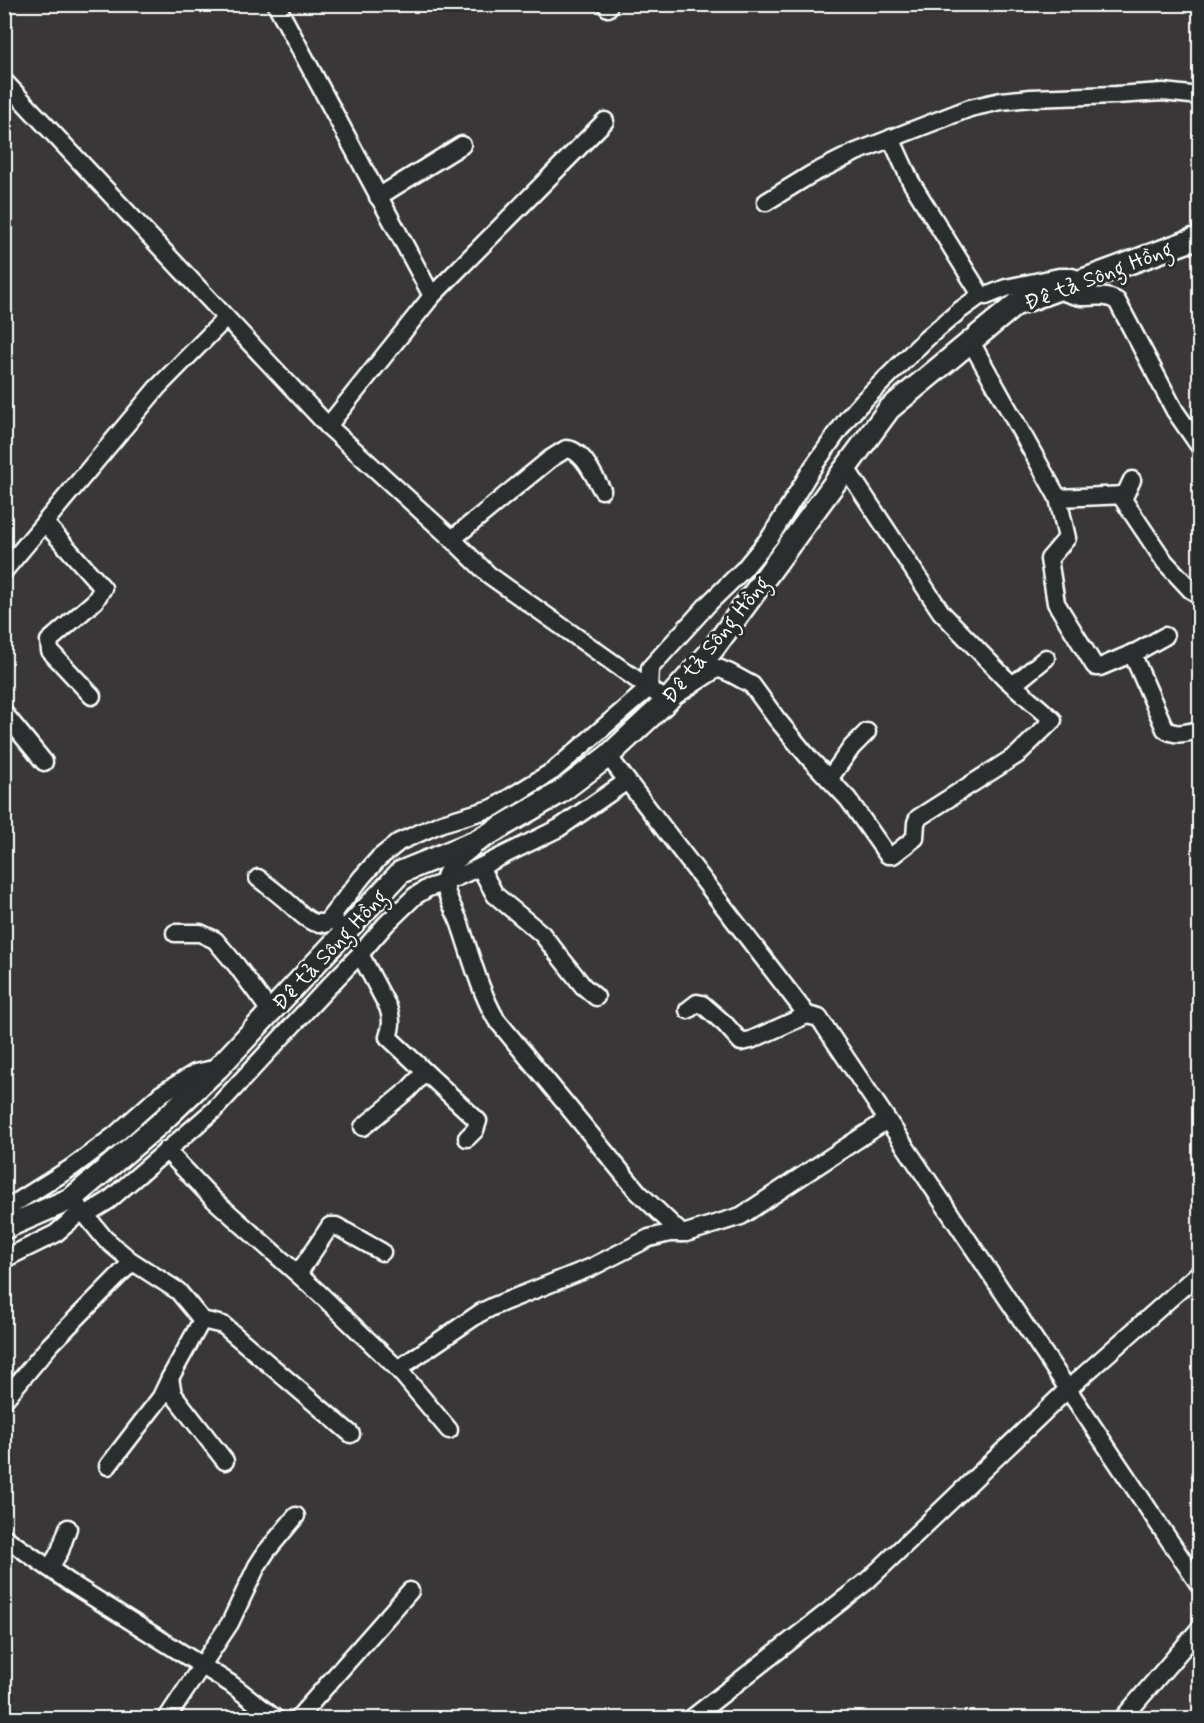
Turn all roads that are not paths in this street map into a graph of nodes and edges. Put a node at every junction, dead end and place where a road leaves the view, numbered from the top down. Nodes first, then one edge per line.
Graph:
1 (276, 4) edge
2 (4, 81) edge
3 (1200, 96) edge
4 (605, 121) dead end
5 (891, 138) junction
6 (462, 145) dead end
7 (378, 197) junction
8 (766, 202) dead end
9 (1200, 237) edge
10 (1082, 281) junction
11 (1057, 290) junction
12 (981, 295) junction
13 (432, 296) junction
14 (226, 318) junction
15 (971, 342) junction
16 (328, 426) junction
17 (1200, 447) edge
18 (846, 468) junction
19 (1132, 480) dead end
20 (602, 490) dead end
21 (1120, 495) junction
22 (1058, 498) junction
23 (45, 523) junction
24 (452, 539) junction
25 (4, 571) edge
26 (1198, 597) edge
27 (1165, 636) dead end
28 (1132, 653) junction
29 (1046, 658) dead end
30 (1013, 685) junction
31 (649, 688) junction
32 (92, 696) dead end
33 (667, 701) junction
34 (4, 713) edge
35 (1200, 730) edge
36 (867, 732) dead end
37 (608, 756) junction
38 (44, 762) dead end
39 (829, 779) junction
40 (627, 781) junction
41 (536, 807) junction
42 (493, 808) junction
43 (477, 841) junction
44 (480, 867) junction
45 (258, 878) dead end
46 (444, 884) junction
47 (369, 906) junction
48 (325, 924) junction
49 (175, 933) dead end
50 (360, 954) junction
51 (596, 997) dead end
52 (688, 1010) dead end
53 (270, 1011) junction
54 (807, 1015) junction
55 (219, 1068) junction
56 (425, 1072) junction
57 (888, 1120) junction
58 (363, 1127) dead end
59 (467, 1138) dead end
60 (166, 1150) junction
61 (79, 1208) junction
62 (5, 1223) edge
63 (681, 1233) junction
64 (382, 1252) dead end
65 (4, 1259) edge
66 (132, 1262) junction
67 (1200, 1272) edge
68 (298, 1274) junction
69 (202, 1320) junction
70 (398, 1370) junction
71 (170, 1377) junction
72 (1068, 1389) junction
73 (4, 1400) edge
74 (449, 1430) dead end
75 (351, 1434) dead end
76 (225, 1461) dead end
77 (108, 1466) dead end
78 (296, 1516) dead end
79 (68, 1528) dead end
80 (7, 1543) edge
81 (50, 1568) junction
82 (1200, 1586) edge
83 (410, 1592) dead end
84 (1200, 1628) edge
85 (203, 1666) junction
86 (167, 1719) edge
87 (275, 1719) edge
88 (298, 1719) edge
89 (692, 1719) edge
90 (1123, 1719) edge

1 - 7 street
2 - 14 street
3 - 5 street
4 - 13 street
5 - 8 street
5 - 12 street
6 - 7 street
7 - 13 street
9 - 10 main road, Đê tả Sông Hồng
10 - 11 main road, Đê tả Sông Hồng
10 - 12 street
11 - 15 main road, Đê tả Sông Hồng
11 - 17 street
12 - 31 street
13 - 16 street
14 - 16 street
14 - 23 street
15 - 18 main road, Đê tả Sông Hồng
15 - 22 street
16 - 24 street
18 - 30 street
18 - 33 main road, Đê tả Sông Hồng
19 - 21 street
20 - 24 street
21 - 22 street
21 - 26 street
22 - 28 street
23 - 25 street
23 - 32 street
24 - 31 street
27 - 28 street
28 - 35 street
29 - 30 street
30 - 39 street
31 - 33 street
31 - 42 street
33 - 37 main road, Đê tả Sông Hồng
33 - 39 street
34 - 38 street
36 - 39 street
37 - 40 street
37 - 41 main road, Đê tả Sông Hồng
40 - 44 street
40 - 54 street
41 - 42 street
41 - 43 main road, Đê tả Sông Hồng
42 - 48 street
43 - 46 street
43 - 47 main road, Đê tả Sông Hồng
44 - 46 street
44 - 51 street
45 - 48 street
46 - 50 street
46 - 63 street
47 - 48 street
47 - 53 main road, Đê tả Sông Hồng
49 - 53 street
50 - 56 street
50 - 60 street
52 - 54 street
53 - 55 main road, Đê tả Sông Hồng
54 - 57 street
55 - 61 main road, Đê tả Sông Hồng
55 - 62 street
56 - 58 street
56 - 59 street
57 - 63 street
57 - 72 street
60 - 61 street
60 - 68 street
61 - 62 main road, Đê tả Sông Hồng
61 - 65 street
61 - 66 street
63 - 70 street
64 - 68 street
66 - 69 street
66 - 73 street
67 - 72 street
68 - 70 street
69 - 71 street
69 - 75 street
70 - 74 street
71 - 76 street
71 - 77 street
72 - 82 street
72 - 89 street
78 - 85 street
79 - 81 street
80 - 81 street
81 - 85 street
83 - 88 street
84 - 90 street
85 - 86 street
85 - 87 street

